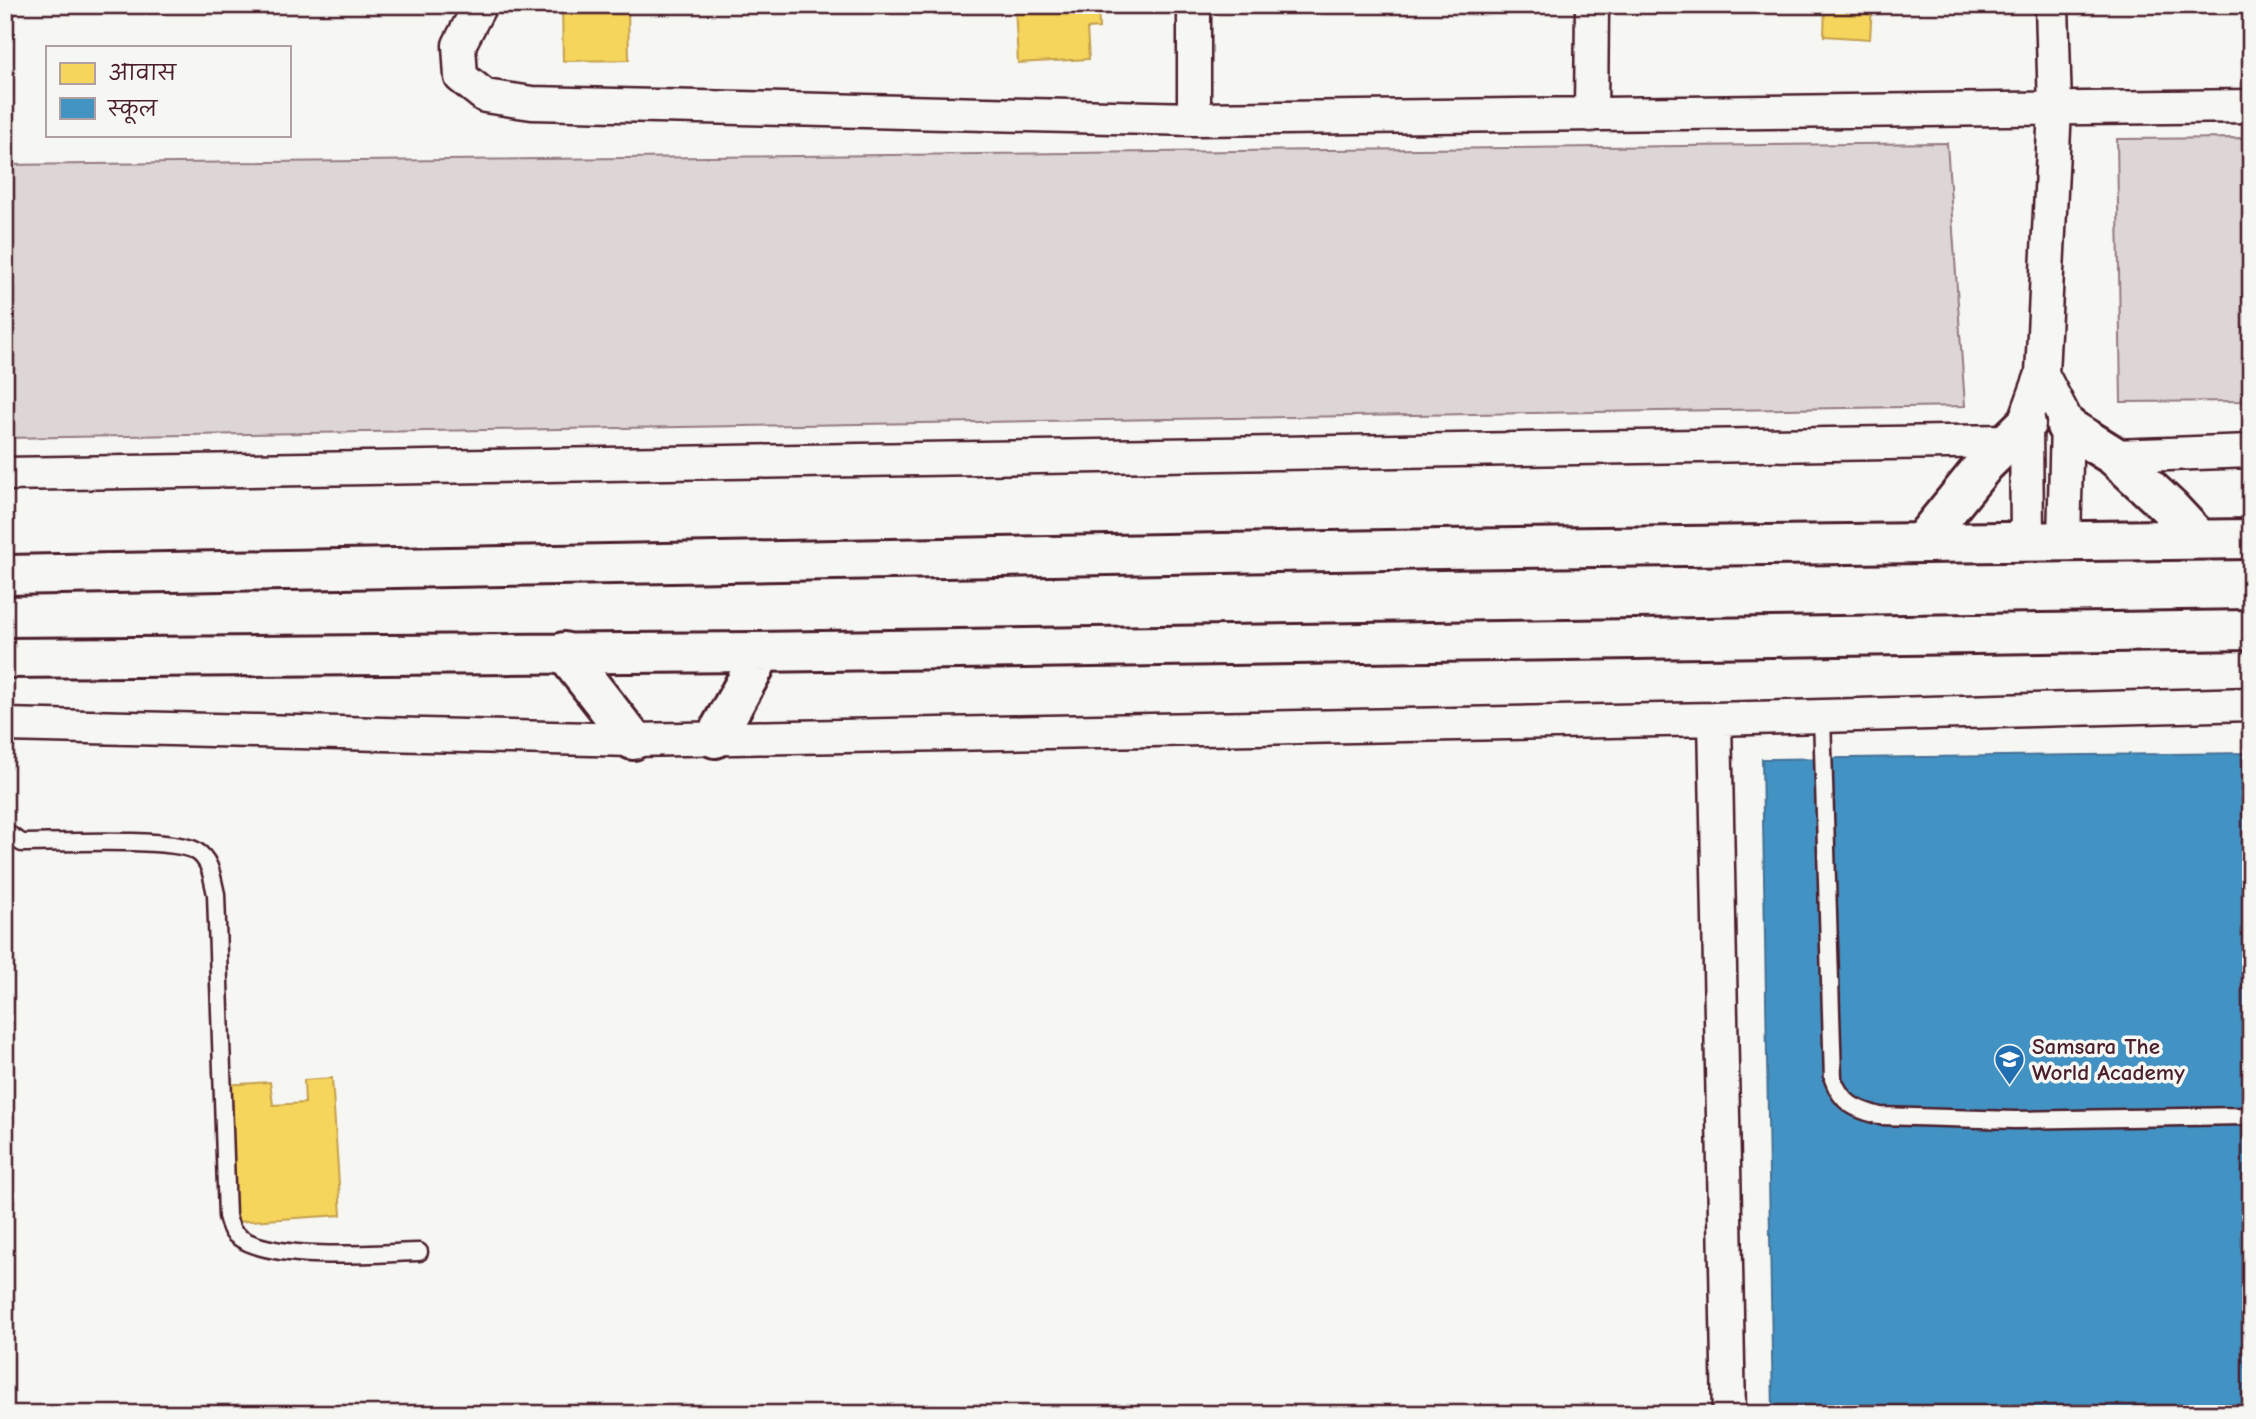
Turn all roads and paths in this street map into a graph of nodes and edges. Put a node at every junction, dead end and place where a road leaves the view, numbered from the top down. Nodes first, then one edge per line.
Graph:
1 (480, 5) edge
2 (1194, 5) edge
3 (1592, 5) edge
4 (2052, 5) edge
5 (2251, 106) edge
6 (2054, 109) junction
7 (1591, 115) junction
8 (1194, 119) junction
9 (2042, 374) junction
10 (2066, 426) junction
11 (2017, 433) junction
12 (2251, 452) edge
13 (2114, 456) junction
14 (5, 474) edge
15 (2251, 538) edge
16 (2199, 539) junction
17 (2046, 541) junction
18 (1921, 543) junction
19 (5, 575) edge
20 (2251, 630) edge
21 (564, 652) junction
22 (755, 652) junction
23 (5, 658) edge
24 (2251, 704) edge
25 (1822, 716) junction
26 (1715, 719) junction
27 (5, 725) edge
28 (715, 738) junction
29 (633, 740) junction
30 (5, 832) edge
31 (2251, 1114) edge
32 (419, 1252) dead end
33 (1728, 1414) edge

1 - 8 street
2 - 8 street
3 - 7 street
4 - 6 street
5 - 6 street
6 - 7 street
6 - 9 street
7 - 8 street
9 - 10 street
9 - 11 street
10 - 13 street
10 - 17 street
11 - 14 street
11 - 17 street
11 - 18 street
12 - 13 street
13 - 16 street
15 - 16 street
16 - 17 street
17 - 18 street
18 - 19 street
20 - 22 street
21 - 22 street
21 - 23 street
21 - 29 street
22 - 28 street
24 - 25 street
25 - 26 street
25 - 31 lane
26 - 28 street
26 - 33 street
27 - 29 street
28 - 29 street
30 - 32 lane

